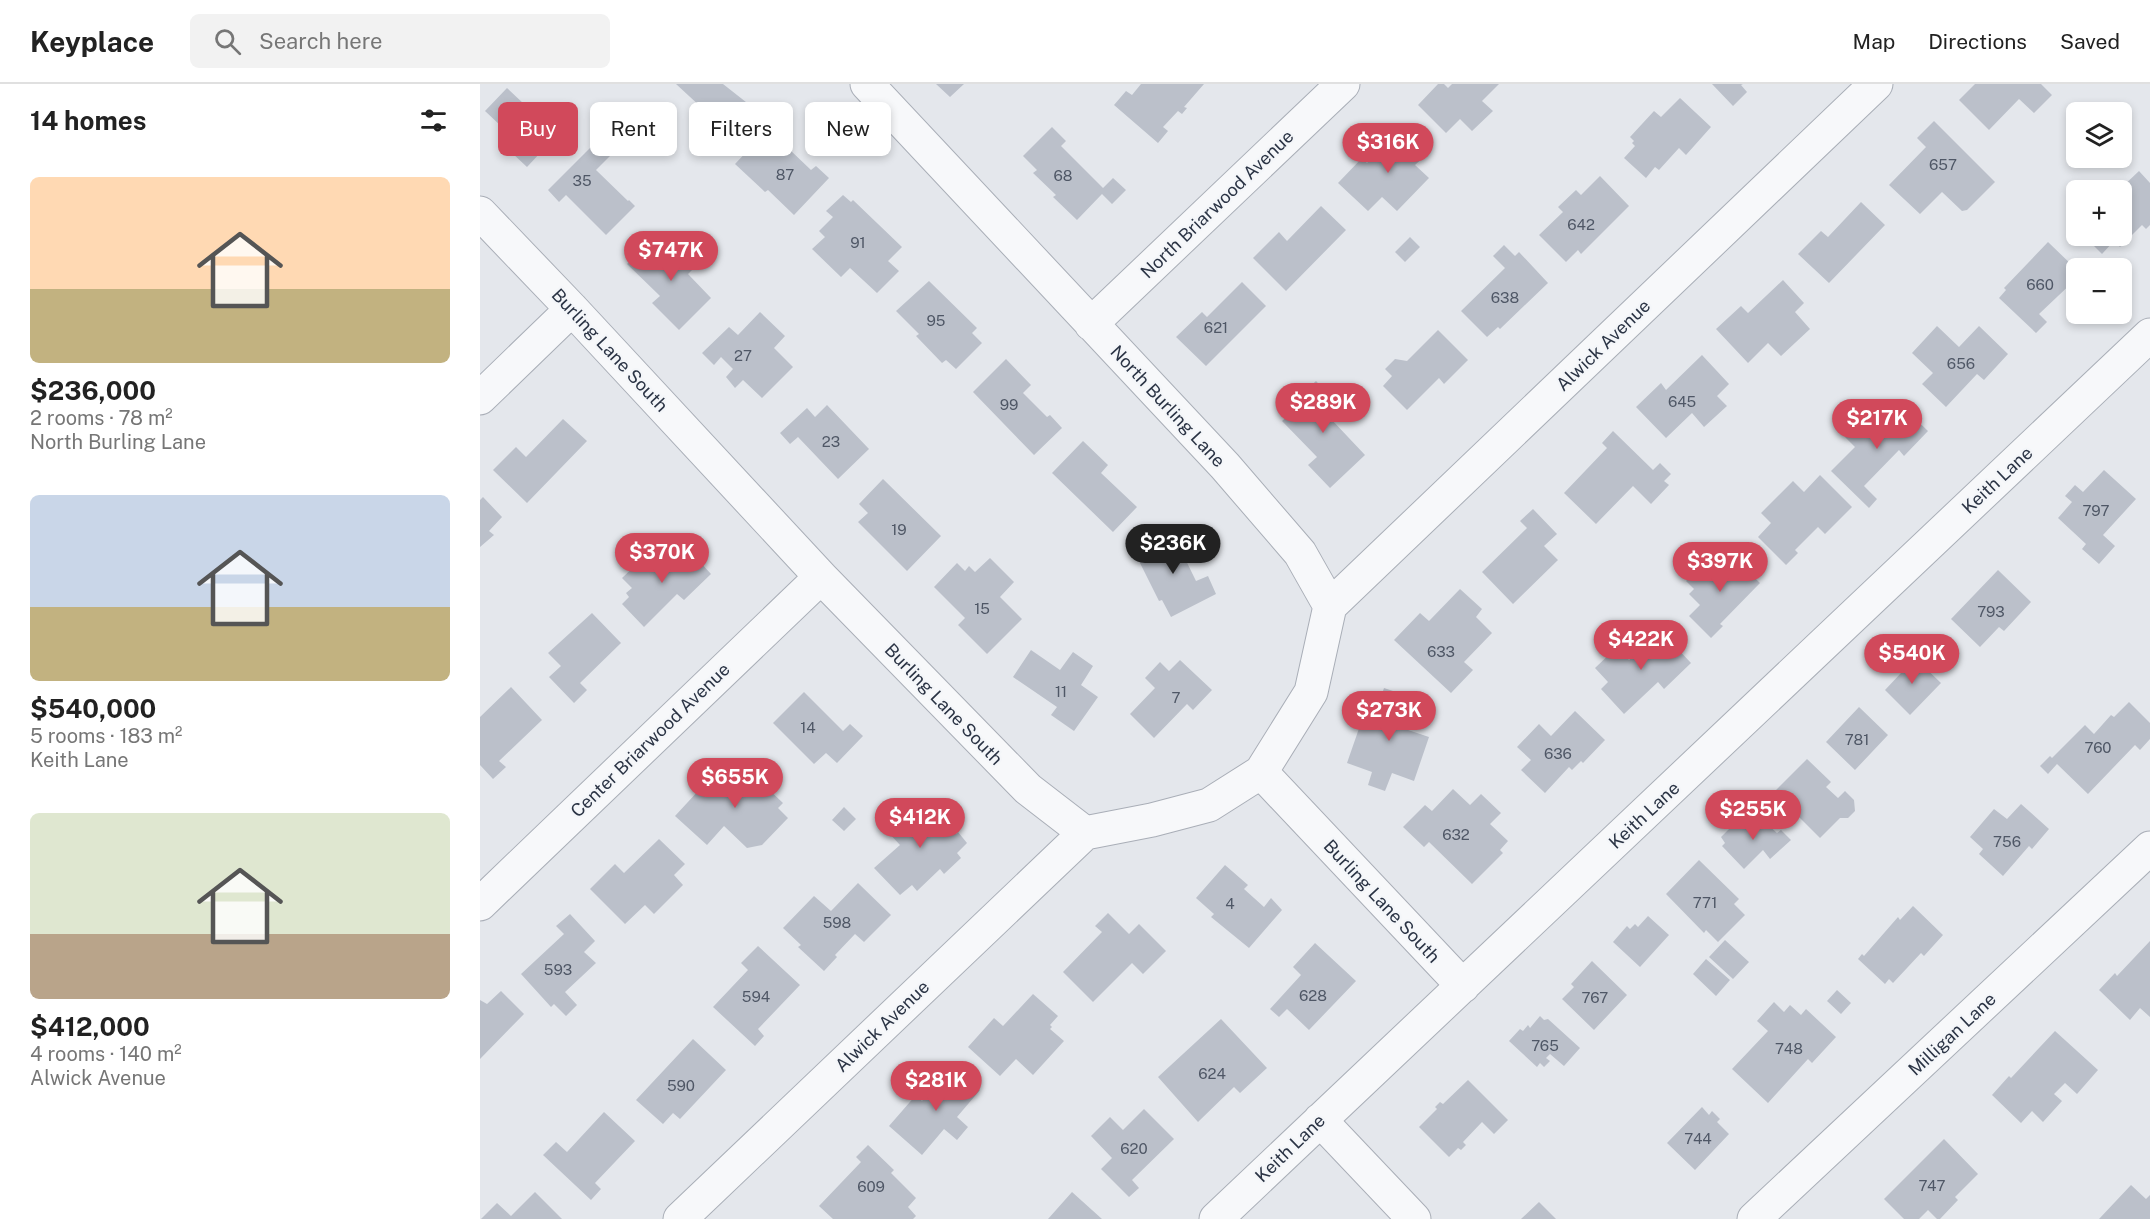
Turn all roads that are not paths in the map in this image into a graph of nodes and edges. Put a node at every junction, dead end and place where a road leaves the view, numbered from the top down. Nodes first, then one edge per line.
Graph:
1 (867, 84) edge
2 (1343, 84) edge
3 (1876, 84) edge
4 (480, 213) edge
5 (572, 309) junction
6 (1091, 324) junction
7 (2150, 335) edge
8 (480, 398) edge
9 (821, 577) junction
10 (1330, 606) junction
11 (1261, 772) junction
12 (1084, 833) junction
13 (2150, 848) edge
14 (480, 904) edge
15 (1463, 986) junction
16 (1320, 1120) junction
17 (680, 1219) edge
18 (1216, 1219) edge
19 (1414, 1219) edge
20 (1754, 1219) edge

1 - 6 street, North Burling Lane
2 - 6 street, North Briarwood Avenue
3 - 10 street, Alwick Avenue
4 - 5 street, Burling Lane South
5 - 8 street
5 - 9 street, Burling Lane South
6 - 10 street, North Burling Lane
7 - 15 street, Keith Lane
9 - 12 street, Burling Lane South
9 - 14 street, Center Briarwood Avenue
10 - 11 street
11 - 12 street
11 - 15 street, Burling Lane South
12 - 17 street, Alwick Avenue
13 - 20 street, Milligan Lane
15 - 16 street, Keith Lane
16 - 18 street, Keith Lane
16 - 19 street

